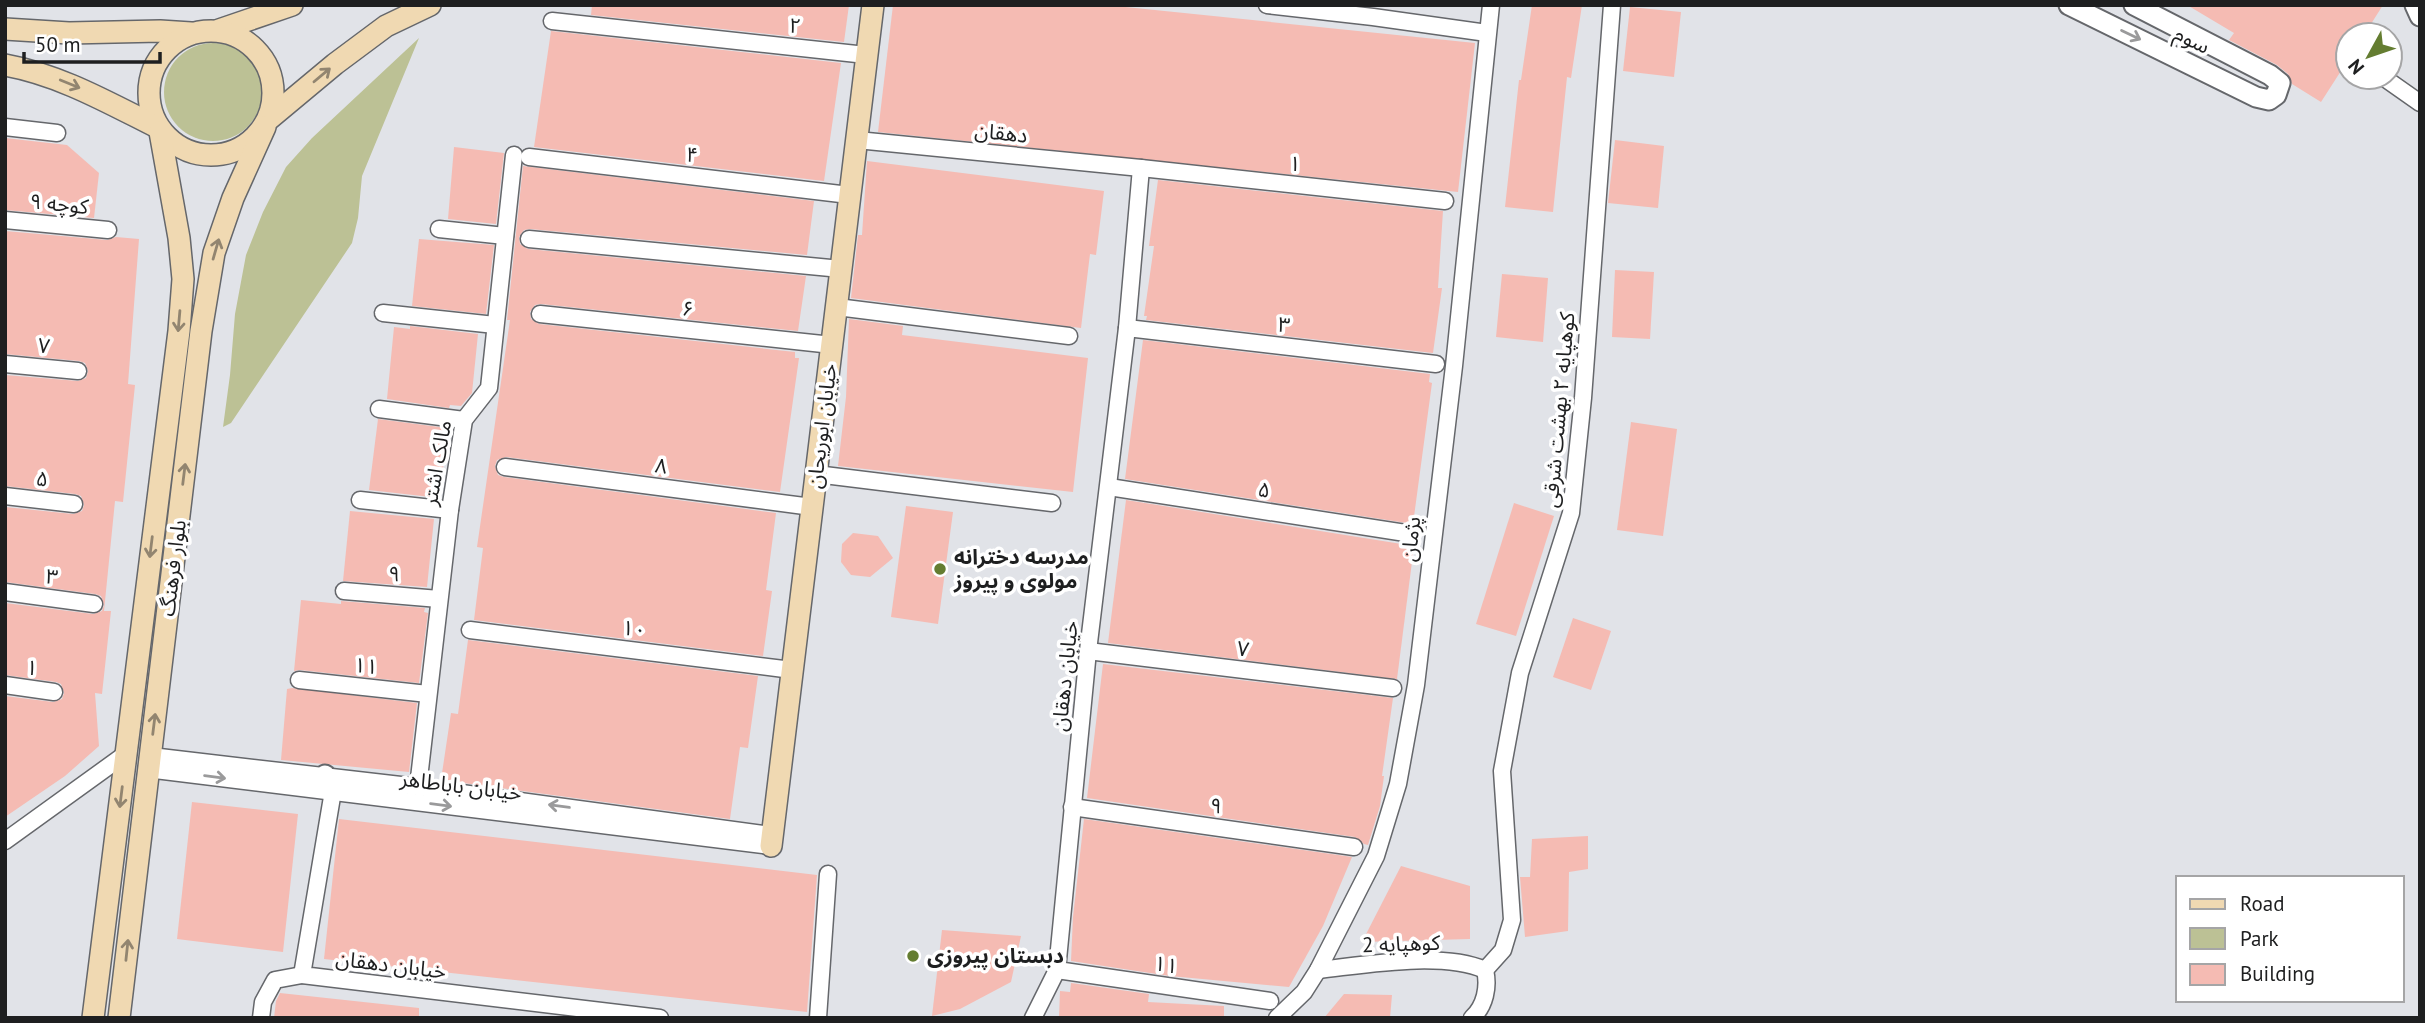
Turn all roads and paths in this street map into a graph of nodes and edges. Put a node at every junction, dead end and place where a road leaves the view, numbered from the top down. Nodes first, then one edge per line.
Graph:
1 (292, 5) edge
2 (430, 5) edge
3 (873, 5) edge
4 (1267, 5) edge
5 (1491, 5) edge
6 (1612, 5) edge
7 (2069, 5) edge
8 (2134, 5) edge
9 (2415, 5) edge
10 (1374, 11) edge
11 (2420, 16) edge
12 (552, 21) dead end
13 (5, 29) edge
14 (219, 30) junction
15 (193, 33) junction
16 (1487, 33) junction
17 (866, 55) junction
18 (5, 65) edge
19 (2402, 91) edge
20 (2420, 103) edge
21 (267, 123) junction
22 (5, 127) edge
23 (158, 130) junction
24 (57, 133) dead end
25 (857, 139) junction
26 (521, 156) joint
27 (1141, 168) junction
28 (849, 195) junction
29 (1445, 201) dead end
30 (5, 220) edge
31 (439, 229) dead end
32 (108, 230) dead end
33 (505, 236) junction
34 (529, 239) dead end
35 (841, 269) junction
36 (837, 307) junction
37 (383, 313) dead end
38 (540, 314) dead end
39 (495, 326) junction
40 (1127, 328) junction
41 (1069, 336) dead end
42 (832, 345) junction
43 (5, 363) edge
44 (1436, 364) dead end
45 (78, 371) dead end
46 (379, 409) dead end
47 (464, 420) junction
48 (505, 467) dead end
49 (816, 474) junction
50 (1109, 487) junction
51 (5, 496) edge
52 (360, 500) dead end
53 (1052, 503) dead end
54 (75, 504) dead end
55 (812, 507) junction
56 (450, 510) junction
57 (1412, 534) dead end
58 (344, 591) dead end
59 (5, 592) edge
60 (439, 599) junction
61 (94, 604) dead end
62 (470, 630) dead end
63 (1088, 651) junction
64 (792, 670) junction
65 (299, 680) dead end
66 (5, 685) edge
67 (1393, 688) dead end
68 (54, 692) dead end
69 (428, 694) junction
70 (127, 753) junction
71 (149, 763) junction
72 (329, 783) junction
73 (418, 787) junction
74 (1072, 807) junction
75 (5, 841) edge
76 (771, 841) junction
77 (1354, 847) dead end
78 (828, 874) dead end
79 (1057, 970) junction
80 (1318, 970) junction
81 (1485, 970) junction
82 (302, 975) junction
83 (1269, 1001) dead end
84 (93, 1018) edge
85 (119, 1018) edge
86 (261, 1018) edge
87 (660, 1018) edge
88 (818, 1018) edge
89 (1033, 1018) edge
90 (1277, 1018) edge
91 (1472, 1018) edge

1 - 14 main road
21 -> 2 main road
3 - 17 main road, خیابان ابوریحان
4 - 10 street
5 - 16 street, پژمان
6 - 81 street, کوهپایه ۲ بهشت شرقی
7 -> 8 street, سوم
9 - 11 street
10 - 16 street
12 - 17 street, ۲
13 - 15 main road
14 - 15 main road
14 - 21 main road
15 - 23 main road
16 - 80 street, پژمان
17 - 25 main road, خیابان ابوریحان
18 -> 23 main road
19 - 20 street
21 - 23 main road
71 -> 21 main road, بلوار فرهنگ
22 - 24 street
23 -> 70 main road, بلوار فرهنگ
25 - 27 street, دهقان
25 - 28 main road, خیابان ابوریحان
26 - 28 street, ۴
26 - 33 street, مالک اشتر
27 - 29 street, ۱
27 - 40 street, خیابان دهقان
28 - 35 main road, خیابان ابوریحان
30 - 32 street, کوچه ۹
31 - 33 street
33 - 39 street, مالک اشتر
34 - 35 street
35 - 36 main road, خیابان ابوریحان
36 - 41 street
36 - 42 main road, خیابان ابوریحان
37 - 39 street
38 - 42 street, ۶
39 - 47 street, مالک اشتر
40 - 44 street, ۳
40 - 50 street, خیابان دهقان
42 - 49 main road, خیابان ابوریحان
43 - 45 street, ۷
46 - 47 street
47 - 56 street, مالک اشتر
48 - 55 street, ۸
49 - 53 street
49 - 55 main road, خیابان ابوریحان
50 - 57 street, ۵
50 - 63 street, خیابان دهقان
51 - 54 street, ۵
52 - 56 street
55 - 64 main road, خیابان ابوریحان
56 - 60 street, مالک اشتر
58 - 60 street, ۹
59 - 61 street, ۳
60 - 69 street, مالک اشتر
62 - 64 street, ۱۰
63 - 67 street, ۷
63 - 74 street, خیابان دهقان
64 - 76 main road, خیابان ابوریحان
65 - 69 street, ۱۱
66 - 68 street, ۱
69 - 73 street, مالک اشتر
70 - 71 street
70 - 75 street
70 -> 84 main road, بلوار فرهنگ
71 - 72 street, خیابان باباطاهر
85 -> 71 main road, بلوار فرهنگ
72 - 73 street, خیابان باباطاهر
72 -> 76 street, خیابان باباطاهر
72 - 82 street, خیابان دهقان
76 -> 73 street, خیابان باباطاهر
74 - 77 street, ۹
74 - 79 street, خیابان دهقان
78 - 88 street
79 - 83 street, ۱۱
79 - 89 street, خیابان دهقان
80 - 81 street, کوهپایه 2
80 - 90 street, پژمان
81 - 91 street
82 - 86 street
82 - 87 street, خیابان دهقان

